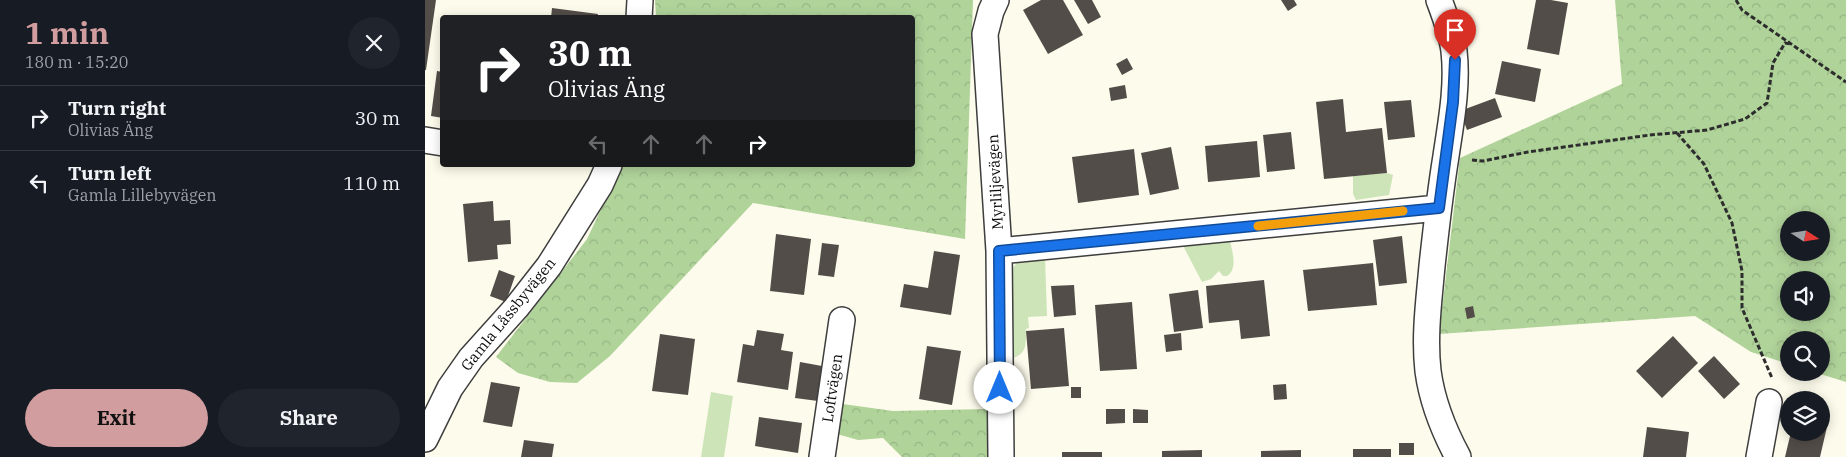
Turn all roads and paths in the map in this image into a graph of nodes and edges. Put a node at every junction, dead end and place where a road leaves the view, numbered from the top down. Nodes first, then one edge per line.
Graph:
1 (640, 0) edge
2 (997, 0) edge
3 (1439, 0) edge
4 (1735, 0) edge
5 (639, 15) edge
6 (1791, 44) junction
7 (1846, 82) edge
8 (1676, 132) junction
9 (425, 140) edge
10 (440, 142) edge
11 (1446, 156) junction
12 (605, 167) edge
13 (1439, 208) junction
14 (999, 251) junction
15 (841, 320) dead end
16 (1769, 402) joint
17 (425, 439) edge
18 (822, 457) edge
19 (1001, 457) edge
20 (1458, 457) edge
21 (1759, 457) edge

1 - 5 street
2 - 14 street, Myrliljevägen
3 - 11 street
4 - 6 path
6 - 7 path
6 - 8 path
8 - 11 path
8 - 16 path
9 - 10 street
11 - 13 street
12 - 17 street, Gamla Låssbyvägen
13 - 14 street
13 - 20 street
14 - 19 street, Myrliljevägen
15 - 18 street, Loftvägen
16 - 21 street

